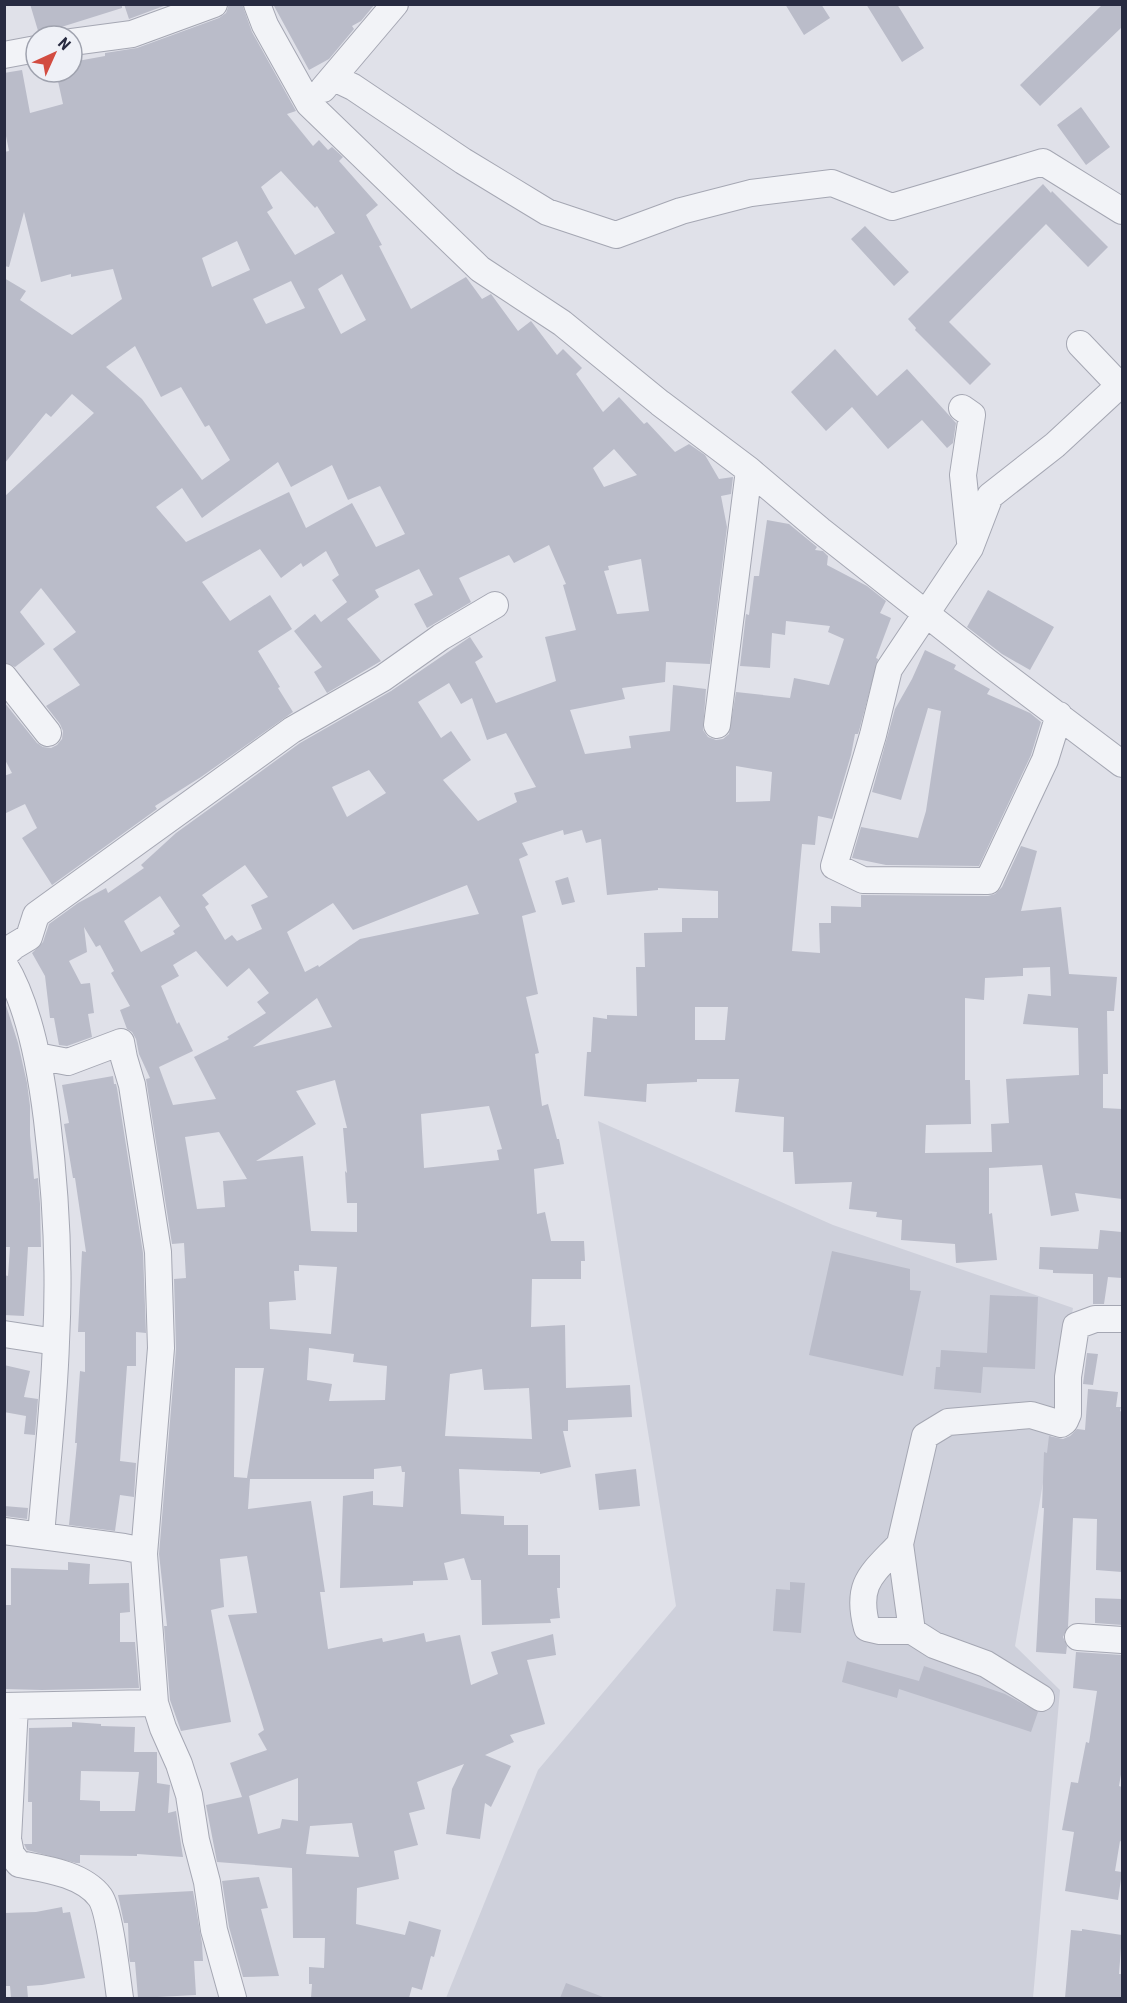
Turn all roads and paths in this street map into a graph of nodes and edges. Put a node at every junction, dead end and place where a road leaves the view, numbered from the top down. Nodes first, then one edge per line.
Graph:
1 (214, 4) edge
2 (257, 4) edge
3 (395, 4) edge
4 (84, 40) edge
5 (24, 52) edge
6 (4, 56) edge
7 (334, 78) junction
8 (309, 104) junction
9 (1122, 211) edge
10 (1080, 344) dead end
11 (1122, 385) edge
12 (962, 408) dead end
13 (749, 470) junction
14 (970, 548) junction
15 (495, 605) dead end
16 (927, 614) junction
17 (4, 677) edge
18 (1059, 715) junction
19 (717, 725) dead end
20 (48, 733) dead end
21 (1122, 764) edge
22 (4, 956) edge
23 (4, 964) edge
24 (37, 1056) junction
25 (1122, 1319) edge
26 (4, 1334) edge
27 (56, 1342) junction
28 (4, 1531) edge
29 (41, 1536) junction
30 (900, 1544) junction
31 (144, 1554) junction
32 (912, 1631) junction
33 (1078, 1637) dead end
34 (1122, 1640) edge
35 (1041, 1698) dead end
36 (156, 1702) junction
37 (10, 1706) edge
38 (8, 1854) edge
39 (120, 1998) edge
40 (233, 1998) edge

1 - 4 street
2 - 8 street
3 - 7 street
5 - 6 street
7 - 8 street
7 - 9 street
8 - 13 street
10 - 11 street
11 - 14 street
12 - 14 street
13 - 16 street
13 - 19 street
14 - 16 street
15 - 22 street
16 - 18 street
16 - 18 street
17 - 20 street
18 - 21 street
23 - 24 street
24 - 27 street
24 - 31 street
25 - 30 street
26 - 27 street
27 - 29 street
28 - 29 street
29 - 31 street
30 - 32 street
30 - 32 street
31 - 36 street
32 - 35 street
33 - 34 street
36 - 37 street
36 - 40 street
37 - 38 street
38 - 39 street

